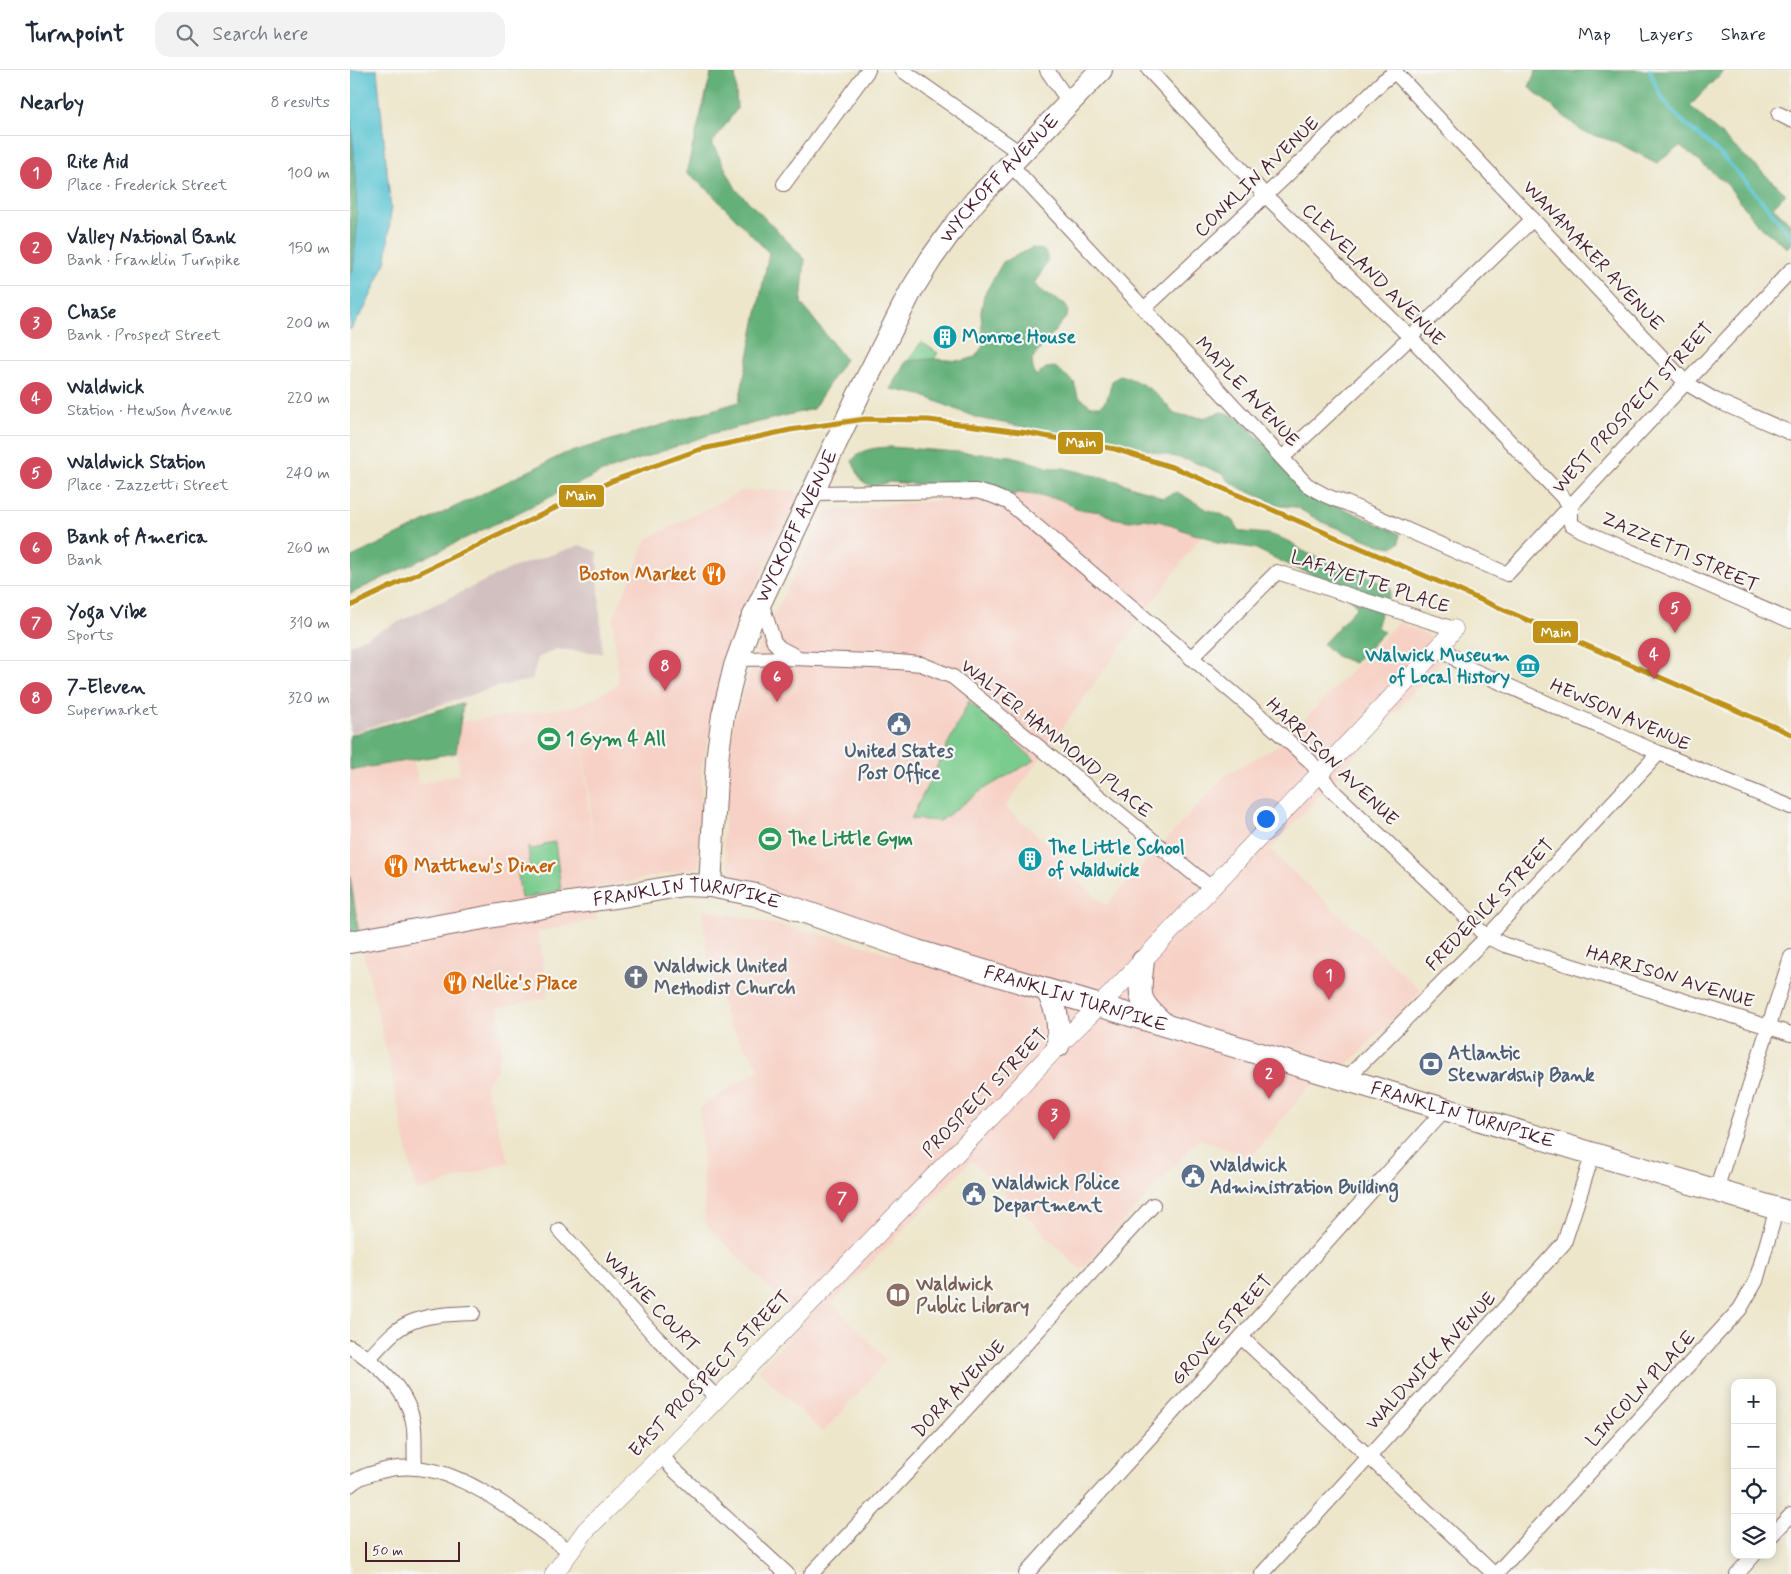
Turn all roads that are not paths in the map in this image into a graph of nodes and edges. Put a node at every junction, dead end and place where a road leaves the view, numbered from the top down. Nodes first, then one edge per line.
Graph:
1 (868, 70) edge
2 (902, 70) edge
3 (1047, 70) edge
4 (1101, 70) edge
5 (1149, 70) edge
6 (1394, 71) edge
7 (1069, 102) junction
8 (1015, 159) junction
9 (784, 184) dead end
10 (1265, 195) junction
11 (1533, 219) junction
12 (1791, 270) edge
13 (1145, 308) junction
14 (1410, 338) junction
15 (1686, 382) junction
16 (1791, 433) edge
17 (1282, 458) junction
18 (812, 493) junction
19 (1570, 506) junction
20 (1507, 574) joint
21 (760, 602) junction
22 (1791, 621) edge
23 (1454, 629) joint
24 (1440, 646) junction
25 (1191, 658) junction
26 (737, 659) junction
27 (800, 659) junction
28 (1659, 752) junction
29 (1321, 774) junction
30 (1791, 807) edge
31 (710, 886) junction
32 (1212, 888) junction
33 (1488, 937) junction
34 (350, 942) edge
35 (1791, 957) edge
36 (1142, 961) junction
37 (1047, 991) junction
38 (1099, 1007) junction
39 (1166, 1027) junction
40 (1769, 1028) junction
41 (1791, 1034) edge
42 (1058, 1046) junction
43 (1346, 1079) junction
44 (1444, 1109) junction
45 (1593, 1153) junction
46 (1716, 1190) junction
47 (1153, 1204) dead end
48 (902, 1208) joint
49 (1784, 1210) edge
50 (559, 1230) dead end
51 (473, 1314) dead end
52 (1241, 1337) junction
53 (350, 1347) edge
54 (368, 1359) junction
55 (717, 1398) junction
56 (662, 1455) junction
57 (1368, 1456) junction
58 (415, 1467) junction
59 (350, 1485) edge
60 (1791, 1514) edge
61 (1776, 1531) edge
62 (570, 1551) junction
63 (1750, 1559) edge
64 (554, 1574) edge
65 (787, 1574) edge
66 (810, 1574) edge
67 (1026, 1574) edge
68 (1262, 1574) edge
69 (1495, 1574) edge
70 (1737, 1574) edge

1 - 9 street
2 - 8 street, MAPLE AVENUE
3 - 7 street
4 - 7 main road, WYCKOFF AVENUE
5 - 10 street, CLEVELAND AVENUE
6 - 10 street, CONKLIN AVENUE
6 - 11 street, WANAMAKER AVENUE
7 - 8 main road, WYCKOFF AVENUE
8 - 13 street, MAPLE AVENUE
8 - 18 main road, WYCKOFF AVENUE
10 - 13 street, CONKLIN AVENUE
10 - 14 street, CLEVELAND AVENUE
11 - 14 street
11 - 15 street, WANAMAKER AVENUE
12 - 15 street, WEST PROSPECT STREET
13 - 17 street, MAPLE AVENUE
14 - 17 street
14 - 19 street, CLEVELAND AVENUE
15 - 16 street, WANAMAKER AVENUE
15 - 19 street, WEST PROSPECT STREET
17 - 20 street, MAPLE AVENUE
18 - 21 main road, WYCKOFF AVENUE
18 - 25 street, HARRISON AVENUE
19 - 20 street, WEST PROSPECT STREET
19 - 22 street, ZAZZETTI STREET
21 - 26 main road, WYCKOFF AVENUE
21 - 27 street, WALTER HAMMOND PLACE
23 - 24 street
23 - 25 street, LAFAYETTE PLACE
24 - 28 street, HEWSON AVENUE
24 - 29 street
25 - 29 street, HARRISON AVENUE
26 - 27 street, WALTER HAMMOND PLACE
26 - 31 main road, WYCKOFF AVENUE
27 - 32 street, WALTER HAMMOND PLACE
28 - 30 street, HEWSON AVENUE
28 - 33 street, FREDERICK STREET
29 - 32 street
29 - 33 street, HARRISON AVENUE
31 - 34 main road, FRANKLIN TURNPIKE
31 - 37 main road, FRANKLIN TURNPIKE
32 - 36 street
33 - 40 street, HARRISON AVENUE
33 - 43 street, FREDERICK STREET
35 - 40 street
36 - 38 street
36 - 39 main road
37 - 38 main road, FRANKLIN TURNPIKE
37 - 42 main road
38 - 39 main road, FRANKLIN TURNPIKE
38 - 42 street, PROSPECT STREET
39 - 43 main road, FRANKLIN TURNPIKE
40 - 41 street, HARRISON AVENUE
40 - 46 street
42 - 48 street, PROSPECT STREET
43 - 44 main road, FRANKLIN TURNPIKE
44 - 45 main road, FRANKLIN TURNPIKE
44 - 52 street, GROVE STREET
45 - 46 main road, FRANKLIN TURNPIKE
45 - 57 street, WALDWICK AVENUE
46 - 49 main road, FRANKLIN TURNPIKE
47 - 66 street, DORA AVENUE
48 - 55 street, EAST PROSPECT STREET
49 - 69 street, LINCOLN PLACE
50 - 55 street, WAYNE COURT
51 - 54 street
52 - 57 street
52 - 67 street, GROVE STREET
53 - 54 street
54 - 58 street
55 - 56 street, EAST PROSPECT STREET
56 - 62 street, EAST PROSPECT STREET
56 - 65 street
57 - 68 street, WALDWICK AVENUE
57 - 69 street
58 - 59 street
58 - 62 street
60 - 61 street
62 - 64 street, EAST PROSPECT STREET
63 - 70 street

